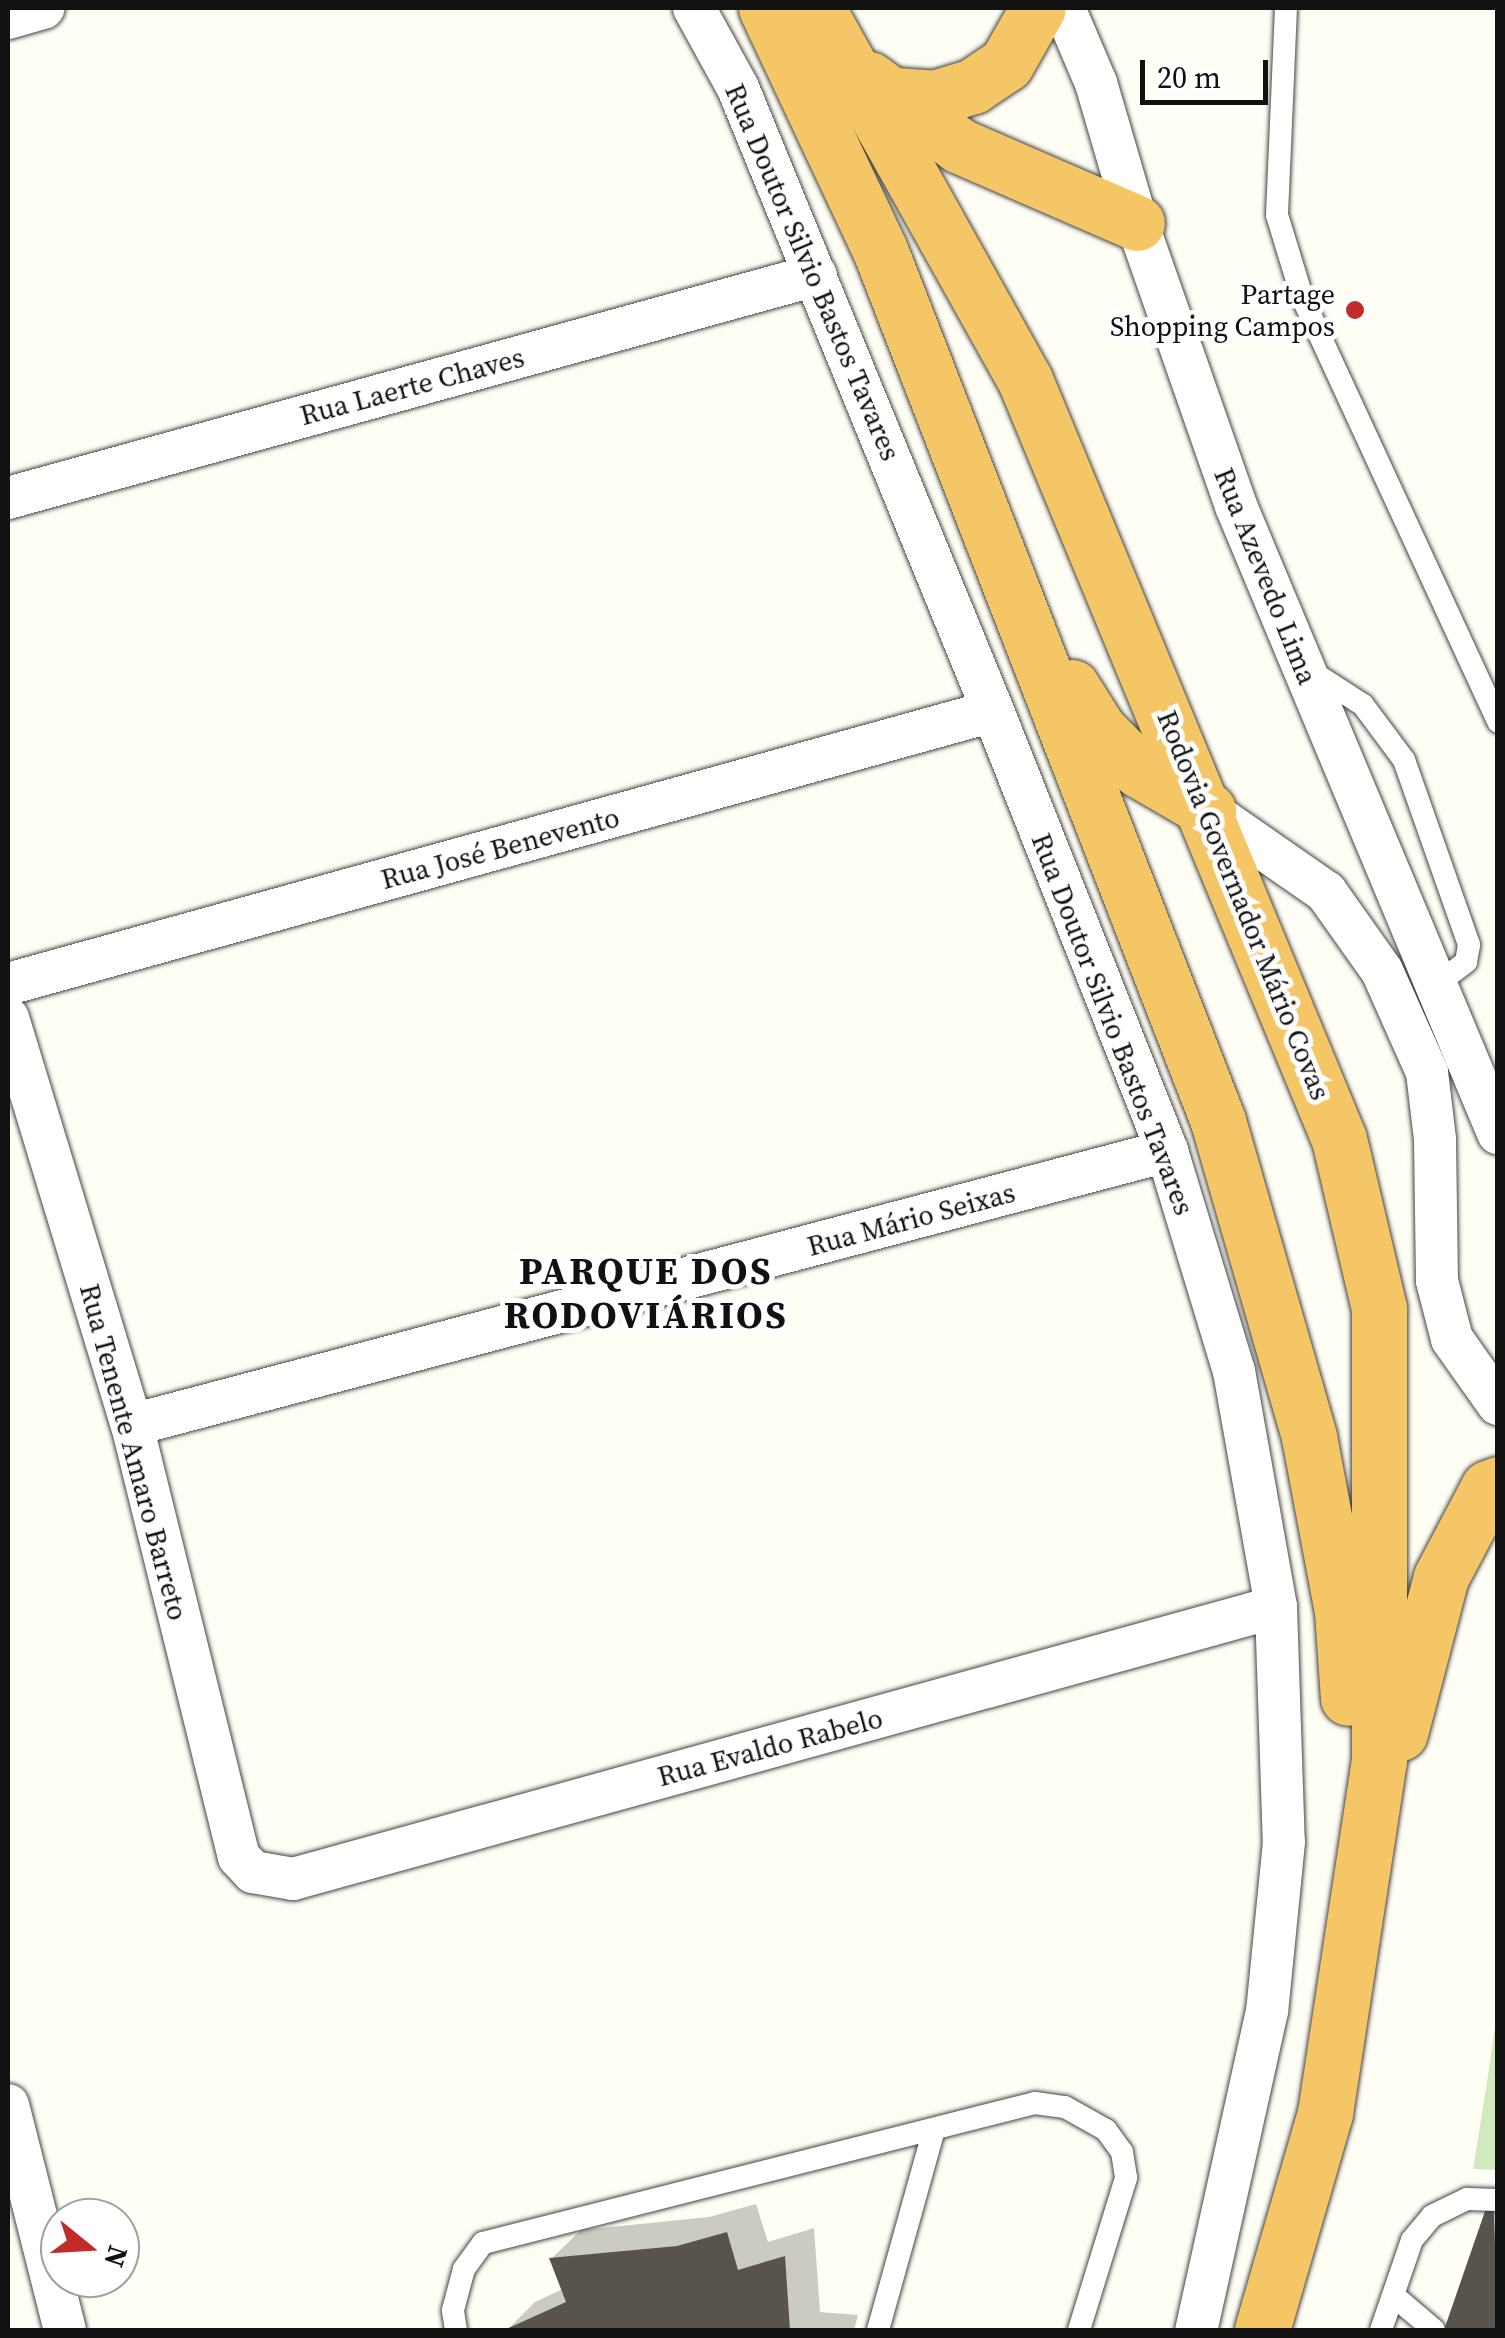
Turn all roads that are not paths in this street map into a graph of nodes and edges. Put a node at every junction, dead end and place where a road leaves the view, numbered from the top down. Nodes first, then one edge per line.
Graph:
1 (44, 8) edge
2 (694, 8) edge
3 (766, 8) edge
4 (817, 8) edge
5 (1038, 8) edge
6 (1064, 8) edge
7 (1286, 8) edge
8 (8, 18) edge
9 (877, 84) junction
10 (1137, 224) junction
11 (816, 274) junction
12 (970, 474) junction
13 (8, 498) edge
14 (1301, 666) junction
15 (993, 711) junction
16 (1498, 722) edge
17 (1208, 810) junction
18 (1438, 982) junction
19 (8, 984) edge
20 (8, 1018) edge
21 (1498, 1133) edge
22 (1167, 1151) junction
23 (1495, 1401) edge
24 (132, 1425) junction
25 (1498, 1484) edge
26 (1276, 1608) junction
27 (1361, 1876) junction
28 (264, 1877) joint
29 (8, 2105) edge
30 (934, 2130) junction
31 (1498, 2200) edge
32 (1394, 2296) junction
33 (65, 2330) edge
34 (456, 2330) edge
35 (878, 2330) edge
36 (1079, 2330) edge
37 (1196, 2330) edge
38 (1262, 2330) edge
39 (1380, 2330) edge
40 (1434, 2330) edge

1 - 8 street
2 - 11 street, Rua Doutor Silvio Bastos Tavares
3 - 12 highway, Rodovia Governador Mário Covas
4 - 9 highway, Rodovia Governador Mário Covas
5 - 9 highway
6 - 10 street, Rua Azevedo Lima
7 - 16 lane
9 - 10 highway
9 - 17 highway, Rodovia Governador Mário Covas
10 - 14 street, Rua Azevedo Lima
11 - 13 street, Rua Laerte Chaves
11 - 15 street, Rua Doutor Silvio Bastos Tavares
12 - 17 highway
12 - 27 highway, Rodovia Governador Mário Covas
14 - 18 street, Rua Azevedo Lima
14 - 18 lane
15 - 19 street, Rua José Benevento
15 - 22 street, Rua Doutor Silvio Bastos Tavares
17 - 23 street
17 - 27 highway, Rodovia Governador Mário Covas
18 - 21 street, Rua Azevedo Lima
20 - 24 street, Rua Tenente Amaro Barreto
22 - 24 street, Rua Mário Seixas
22 - 26 street, Rua Doutor Silvio Bastos Tavares
24 - 28 street, Rua Tenente Amaro Barreto
25 - 27 highway
26 - 28 street, Rua Evaldo Rabelo
26 - 37 street, Rua Doutor Silvio Bastos Tavares
27 - 38 highway, Rodovia Governador Mário Covas
29 - 33 street
30 - 34 lane
30 - 35 lane
30 - 36 lane
31 - 32 lane
32 - 39 lane
32 - 40 lane

